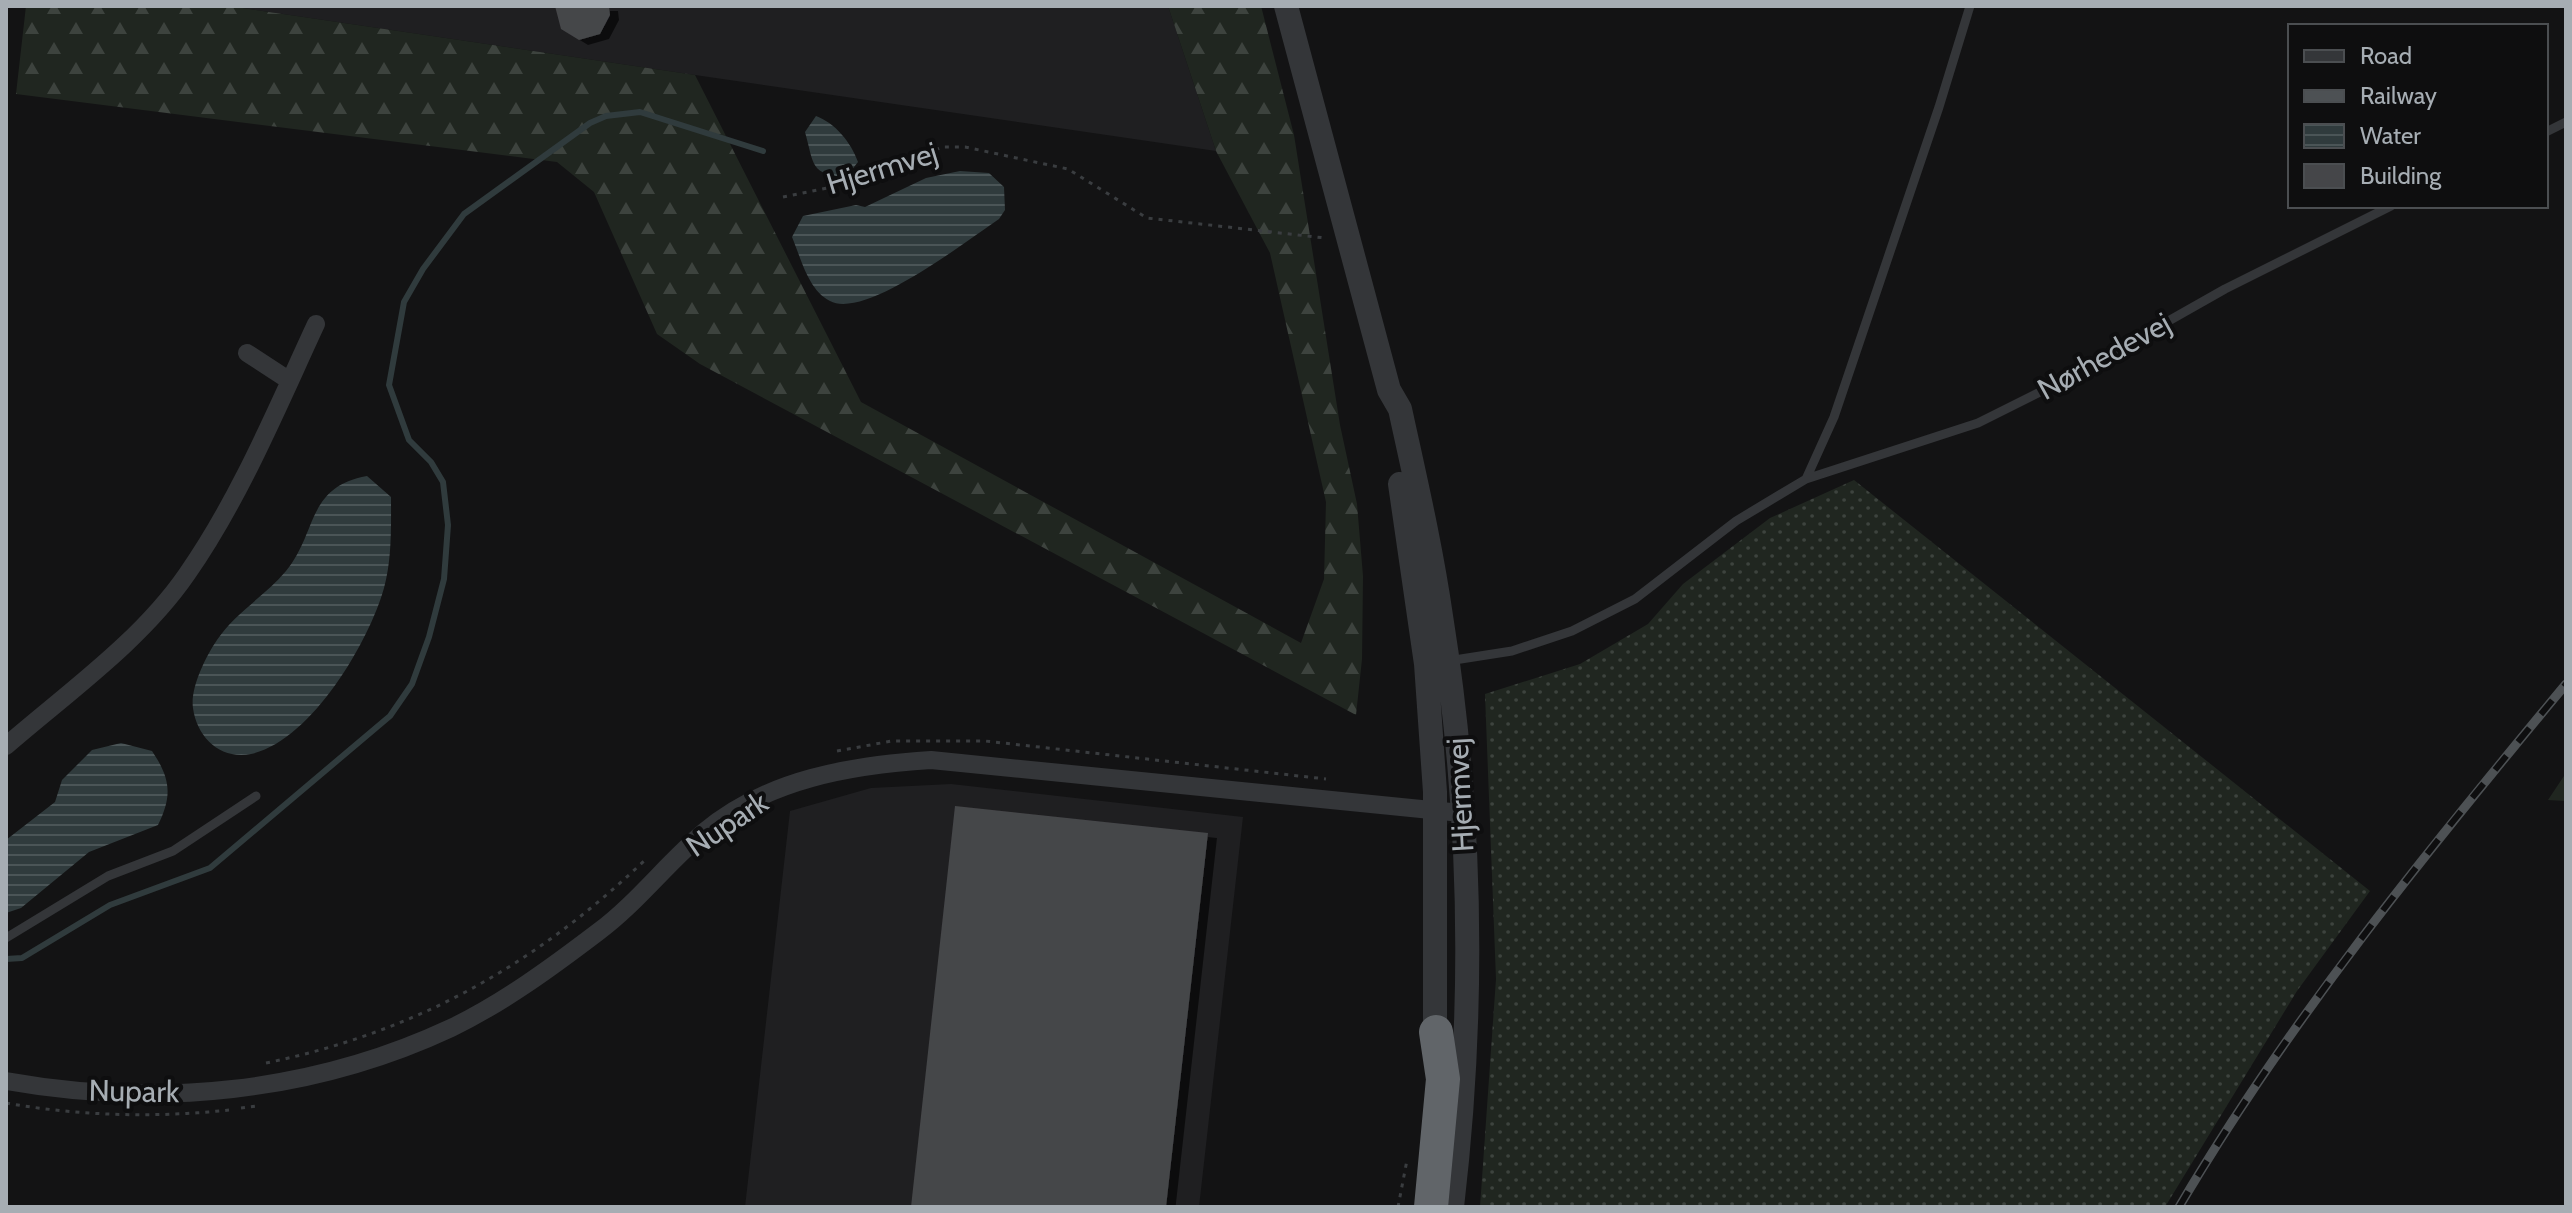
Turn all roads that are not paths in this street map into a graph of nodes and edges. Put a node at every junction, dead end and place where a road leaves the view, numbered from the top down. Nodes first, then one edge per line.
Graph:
1 (1286, 6) edge
2 (1970, 6) edge
3 (2566, 122) edge
4 (2548, 131) edge
5 (2387, 208) edge
6 (316, 324) dead end
7 (247, 353) dead end
8 (290, 381) junction
9 (1806, 479) junction
10 (1437, 662) junction
11 (6, 746) edge
12 (256, 796) dead end
13 (1436, 810) junction
14 (1461, 813) junction
15 (6, 938) edge
16 (1436, 1032) junction
17 (6, 1081) edge
18 (1417, 1207) edge
19 (1431, 1207) edge
20 (1452, 1207) edge

1 - 10 street, Hjermvej
2 - 9 lane
3 - 4 lane
5 - 9 lane, Nørhedevej
6 - 8 street
7 - 8 street
8 - 11 street
9 - 10 lane, Nørhedevej
10 - 13 street, Hjermvej
10 - 14 street, Hjermvej
12 - 15 lane
13 - 14 street, Nupark
13 - 16 street, Hjermvej
13 - 17 street, Nupark
14 - 20 street, Hjermvej
16 - 18 street, Hjermvej
16 - 19 highway

